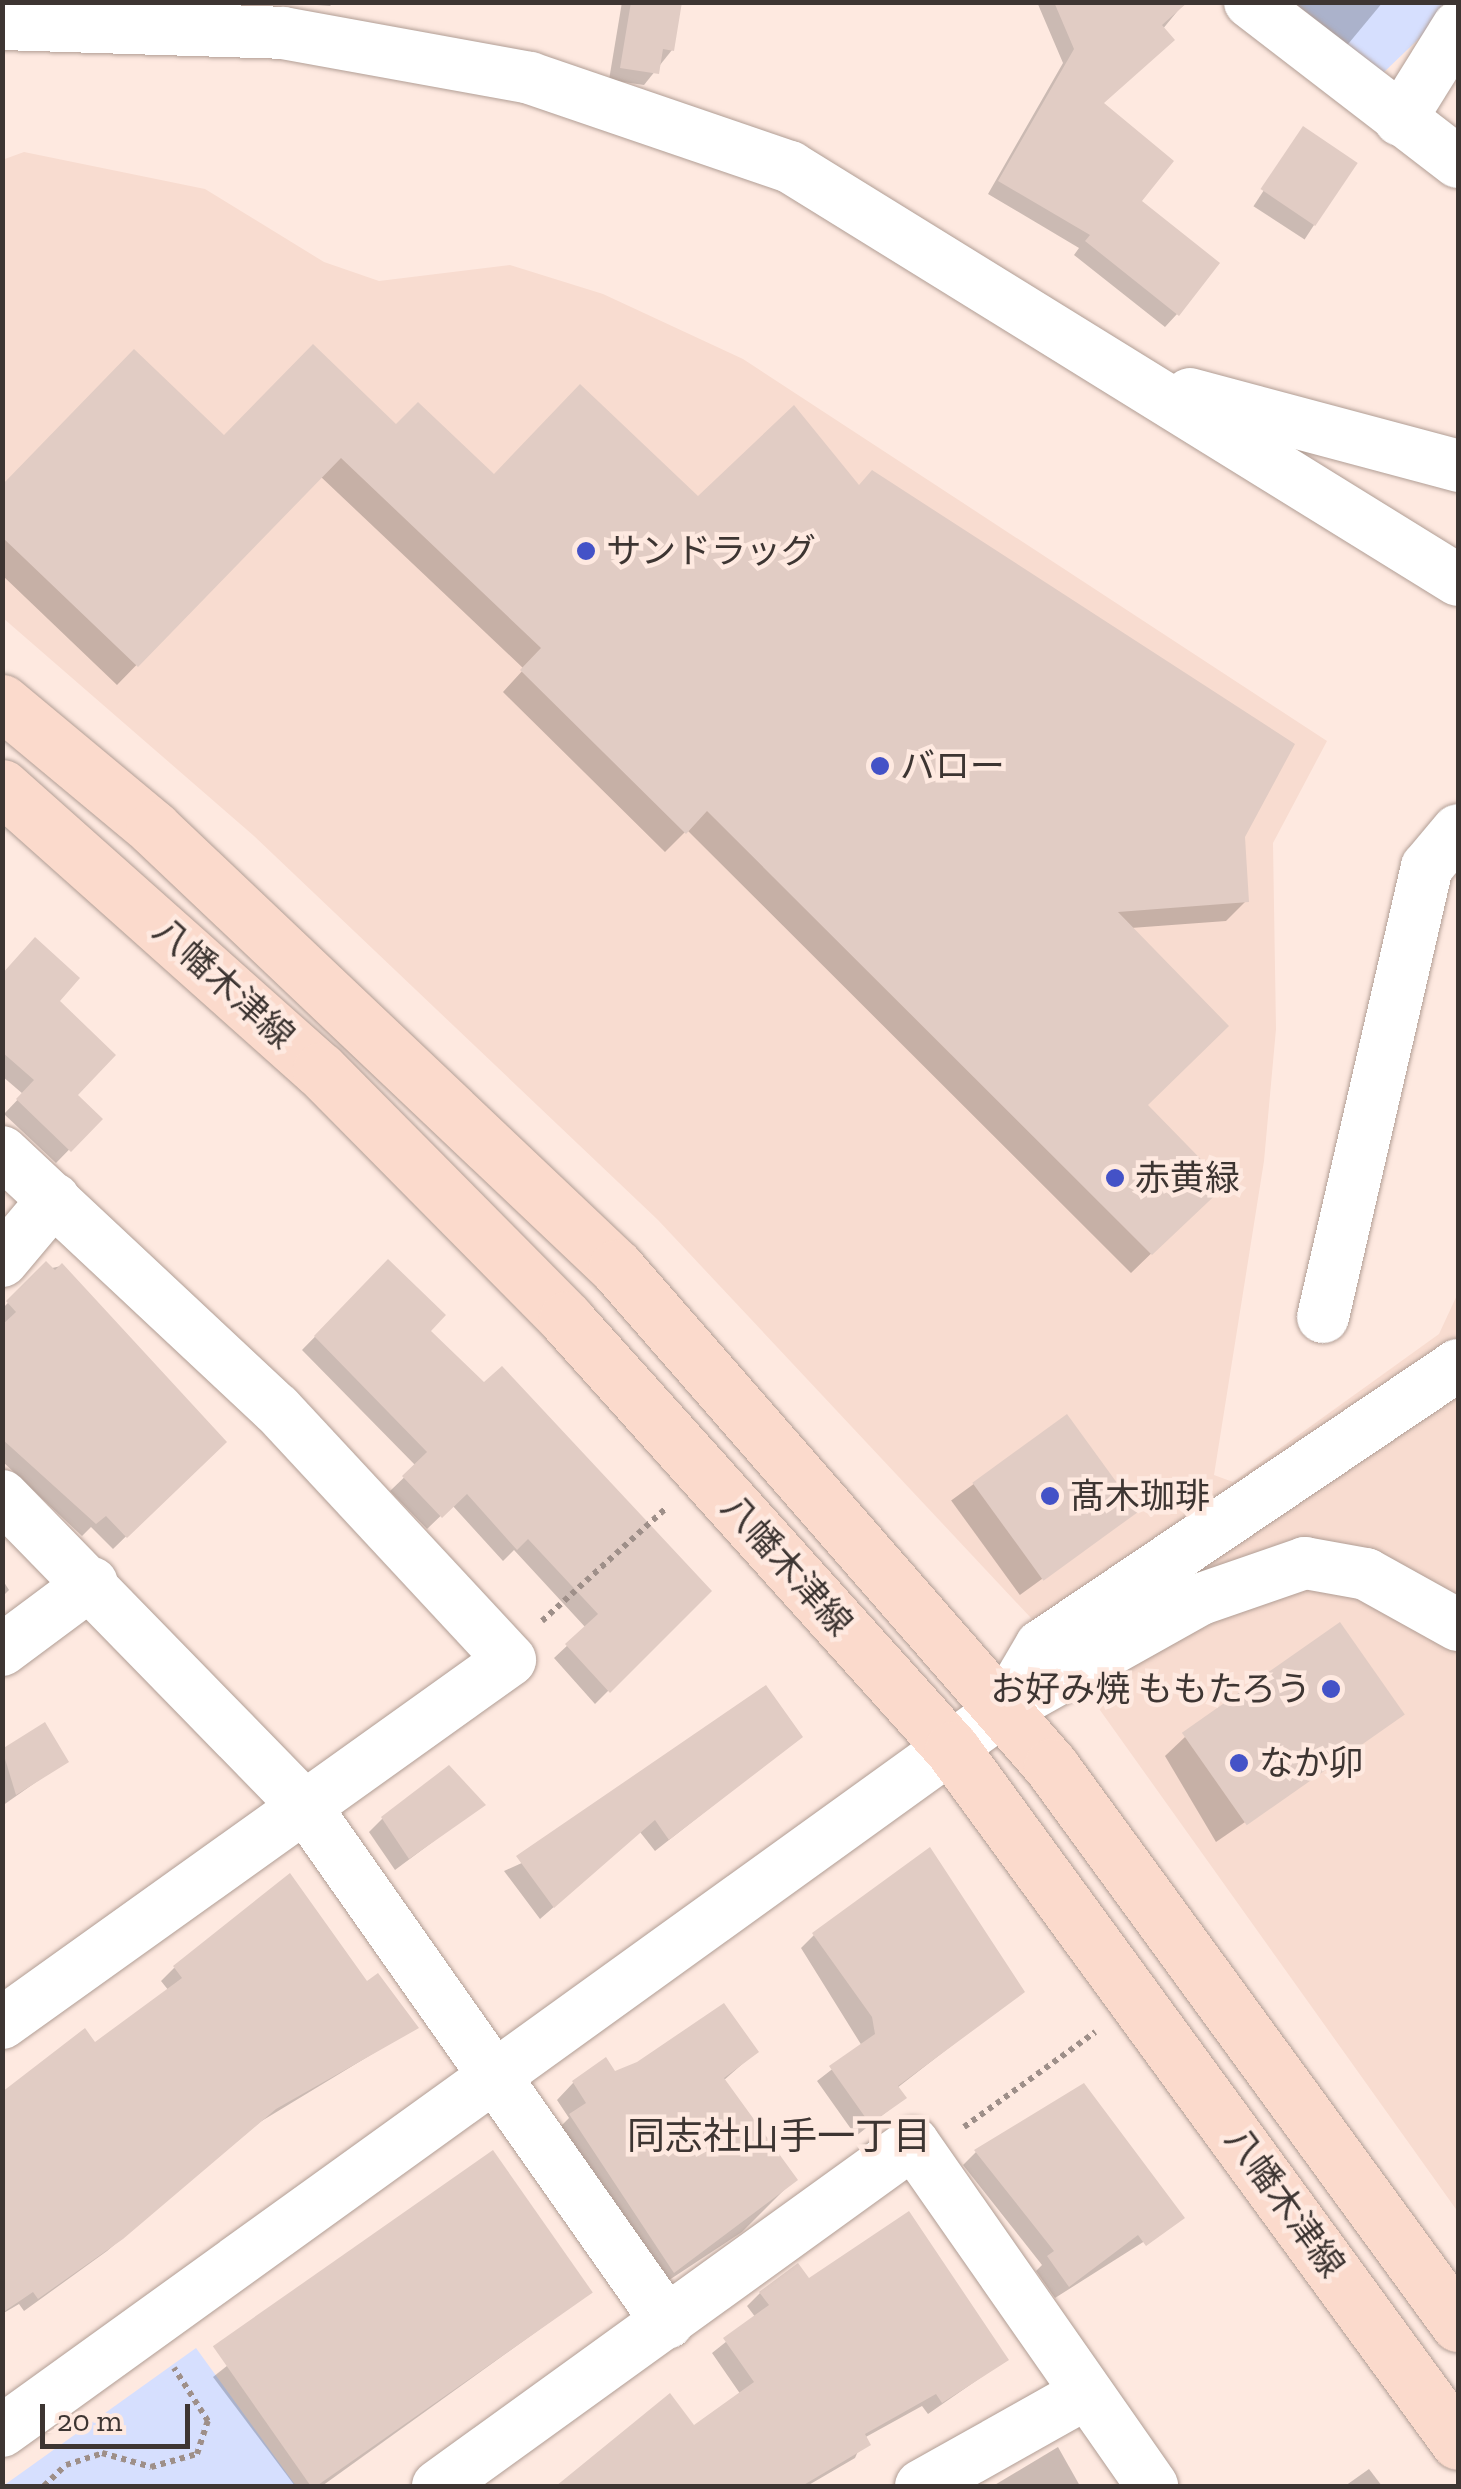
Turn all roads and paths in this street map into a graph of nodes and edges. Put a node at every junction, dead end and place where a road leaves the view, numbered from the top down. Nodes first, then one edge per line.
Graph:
1 (1250, 2) edge
2 (2, 24) edge
3 (1458, 27) edge
4 (1400, 120) junction
5 (1458, 162) edge
6 (1138, 380) junction
7 (1458, 466) edge
8 (1458, 580) edge
9 (2, 702) edge
10 (2, 787) edge
11 (1458, 830) edge
12 (2, 1152) edge
13 (54, 1198) junction
14 (2, 1261) edge
15 (1323, 1316) dead end
16 (1458, 1364) edge
17 (2, 1496) edge
18 (670, 1504) dead end
19 (92, 1584) junction
20 (1458, 1625) edge
21 (2, 1650) edge
22 (510, 1660) junction
23 (1004, 1709) junction
24 (952, 1749) junction
25 (306, 1808) junction
26 (2, 2022) edge
27 (1104, 2026) dead end
28 (493, 2077) junction
29 (922, 2158) junction
30 (668, 2323) junction
31 (1458, 2324) edge
32 (164, 2356) dead end
33 (1085, 2394) junction
34 (2, 2431) edge
35 (1458, 2442) edge
36 (44, 2486) edge
37 (438, 2486) edge
38 (921, 2486) edge
39 (1152, 2486) edge

1 - 4 street
2 - 6 street
3 - 4 street
4 - 5 street
6 - 7 street
6 - 8 street
9 - 23 main road, 八幡木津線
10 - 24 main road, 八幡木津線
11 - 15 street
12 - 13 street
13 - 14 street
13 - 22 street
16 - 23 street
17 - 19 street
18 - 22 path
19 - 21 street
19 - 25 street
20 - 23 street
22 - 25 street
23 - 24 street
23 - 31 main road, 八幡木津線
24 - 28 street
24 - 35 main road, 八幡木津線
25 - 26 street
25 - 28 street
27 - 29 path
28 - 30 street
28 - 34 street
29 - 30 street
29 - 33 street
30 - 37 street
32 - 36 path
33 - 38 street
33 - 39 street

